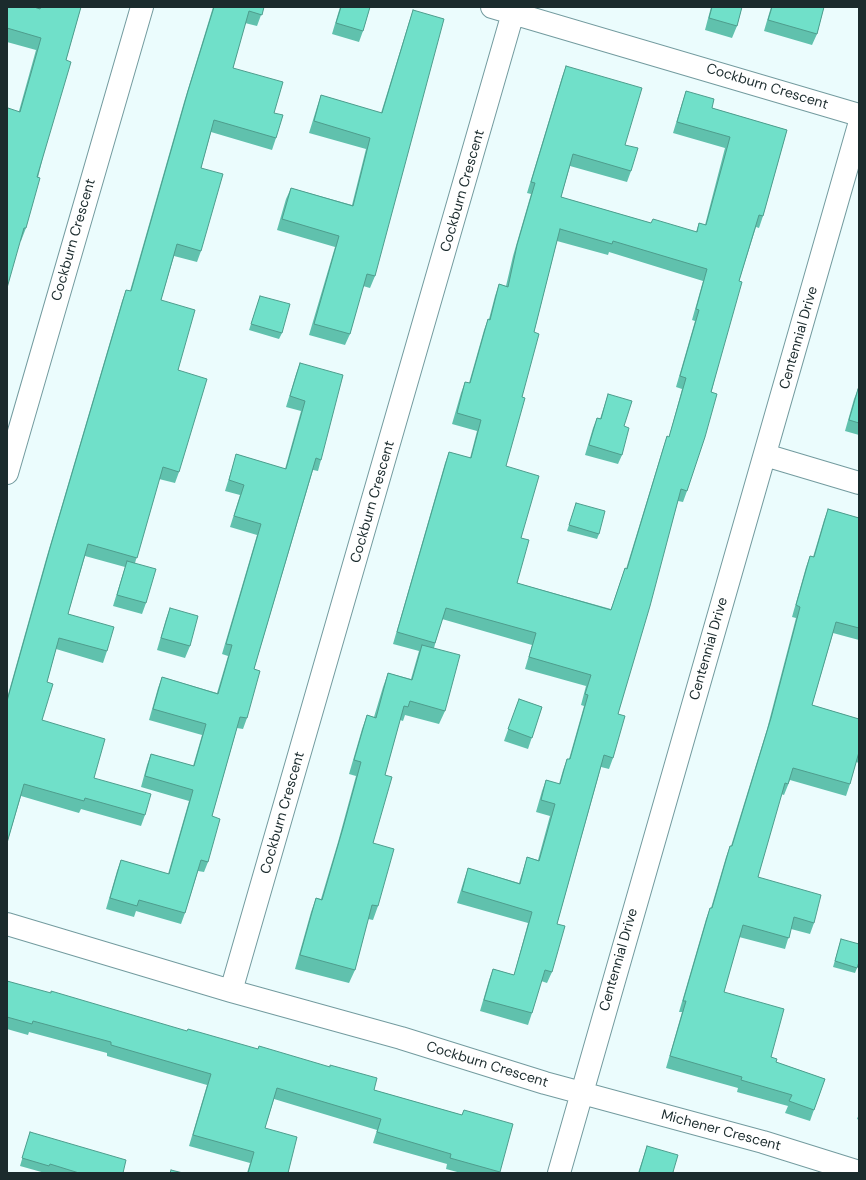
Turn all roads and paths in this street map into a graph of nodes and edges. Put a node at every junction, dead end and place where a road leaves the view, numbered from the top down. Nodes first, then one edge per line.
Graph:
1 (142, 7) edge
2 (492, 7) edge
3 (513, 13) junction
4 (859, 115) edge
5 (859, 125) edge
6 (765, 455) junction
7 (7, 473) edge
8 (859, 483) edge
9 (7, 924) edge
10 (231, 991) junction
11 (581, 1093) junction
12 (859, 1172) edge
13 (558, 1173) edge

1 - 7 street, Cockburn Crescent
2 - 3 street, Cockburn Crescent
3 - 4 street, Cockburn Crescent
3 - 10 street, Cockburn Crescent
5 - 6 street, Centennial Drive
6 - 8 street
6 - 11 street, Centennial Drive
9 - 10 street, Cockburn Crescent
10 - 11 street, Cockburn Crescent
11 - 12 street, Michener Crescent
11 - 13 street, Centennial Drive

